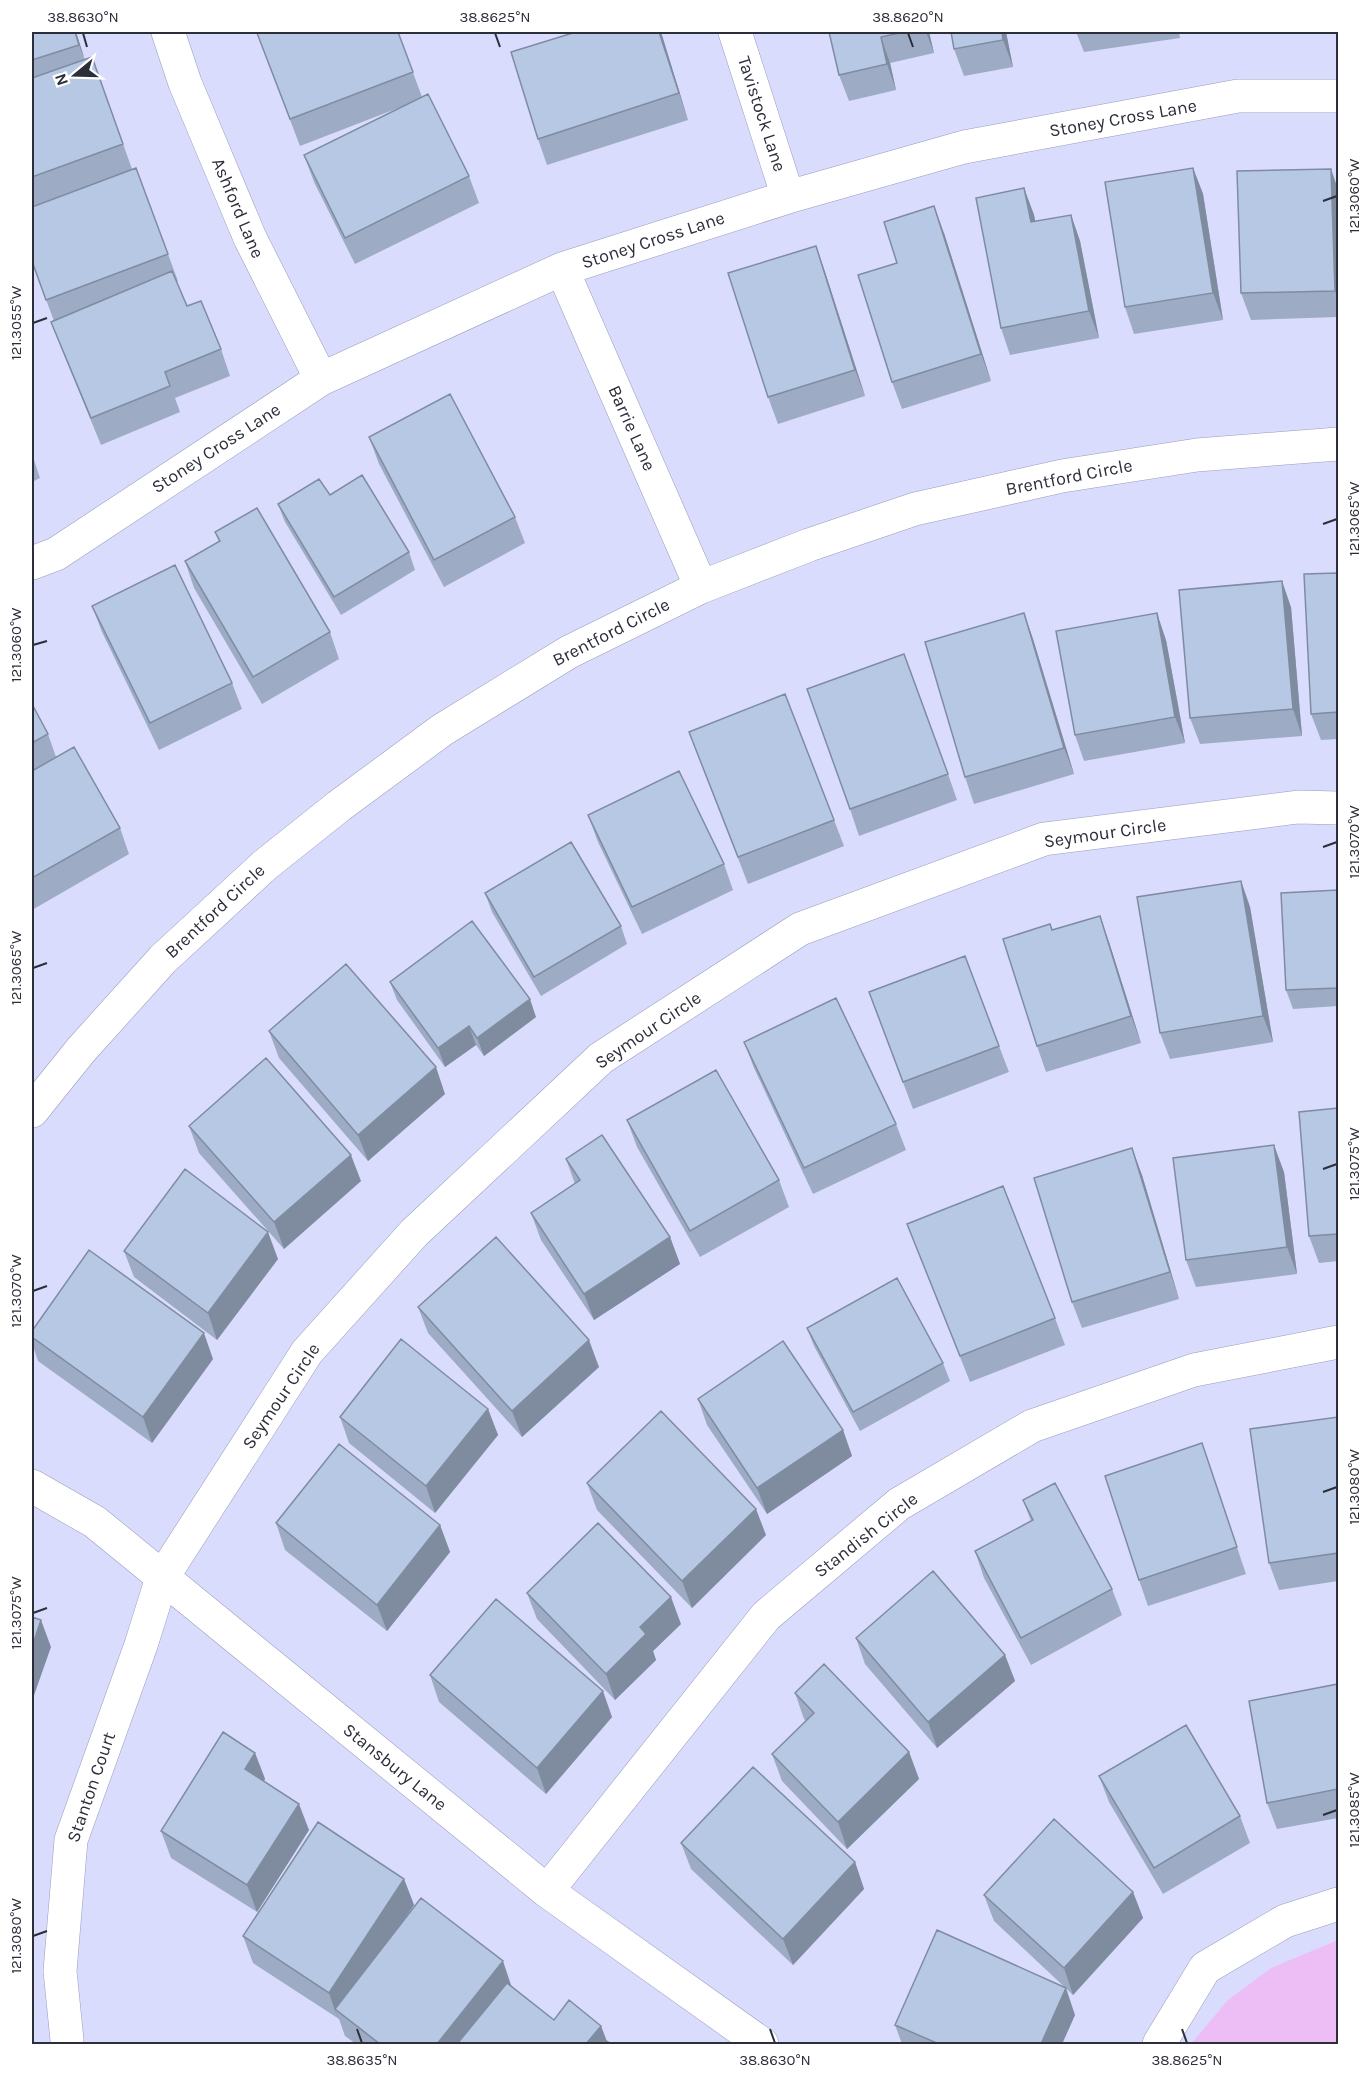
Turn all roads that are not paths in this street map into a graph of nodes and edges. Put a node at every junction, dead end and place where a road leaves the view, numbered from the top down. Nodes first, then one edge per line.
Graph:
1 (168, 32) edge
2 (735, 32) edge
3 (1338, 96) edge
4 (788, 196) junction
5 (562, 269) junction
6 (321, 379) junction
7 (1338, 444) edge
8 (32, 562) edge
9 (701, 586) junction
10 (1338, 807) edge
11 (32, 1111) edge
12 (1338, 1342) edge
13 (32, 1486) edge
14 (162, 1578) junction
15 (547, 1891) junction
16 (1338, 1904) edge
17 (67, 2040) dead end
18 (762, 2044) edge
19 (1159, 2044) edge

1 - 6 street, Ashford Lane
2 - 4 street, Tavistock Lane
3 - 4 street, Stoney Cross Lane
4 - 5 street, Stoney Cross Lane
5 - 6 street, Stoney Cross Lane
5 - 9 street, Barrie Lane
6 - 8 street, Stoney Cross Lane
7 - 9 street, Brentford Circle
9 - 11 street, Brentford Circle
10 - 14 street, Seymour Circle
12 - 15 street, Standish Circle
13 - 14 street, Stansbury Lane
14 - 15 street, Stansbury Lane
14 - 17 street, Stanton Court
15 - 18 street, Stansbury Lane
16 - 19 street

